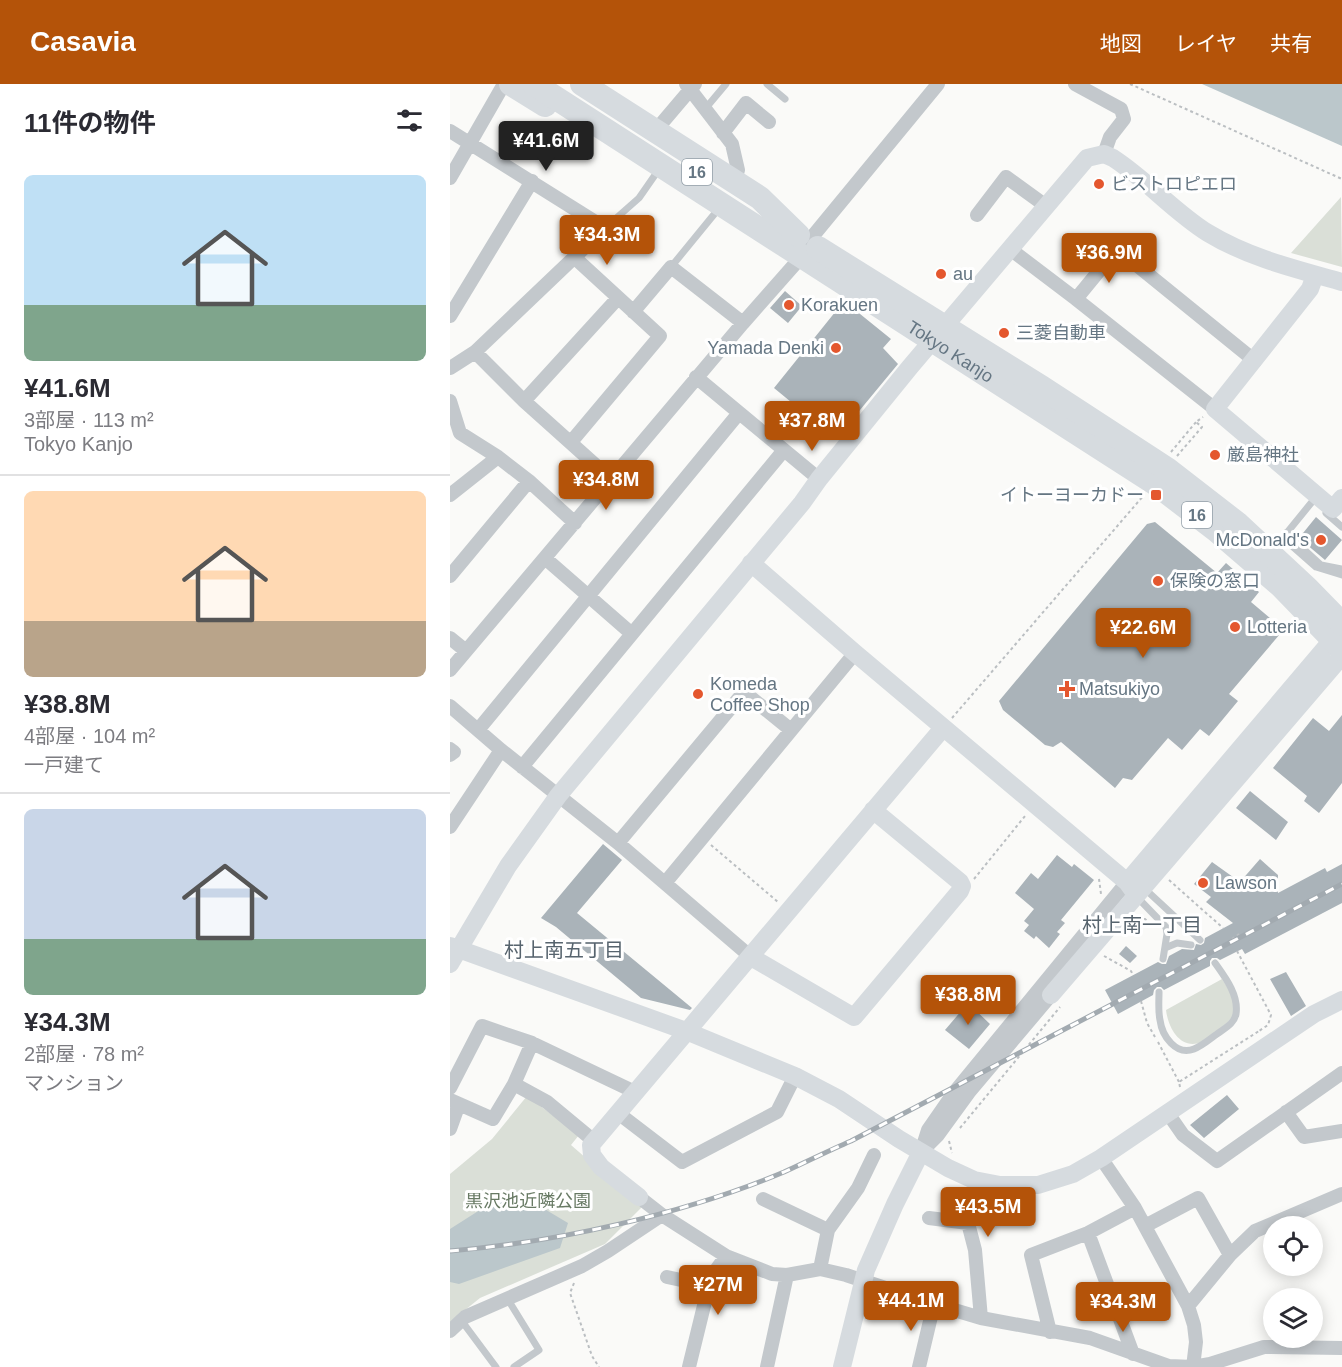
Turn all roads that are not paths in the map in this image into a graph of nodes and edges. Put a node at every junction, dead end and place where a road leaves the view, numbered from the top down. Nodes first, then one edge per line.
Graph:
1 (504, 84) edge
2 (511, 84) edge
3 (534, 84) edge
4 (560, 84) edge
5 (582, 84) edge
6 (726, 84) edge
7 (767, 84) edge
8 (938, 84) edge
9 (1075, 84) edge
10 (690, 86) edge
11 (785, 99) dead end
12 (705, 109) junction
13 (769, 122) dead end
14 (656, 130) junction
15 (450, 131) edge
16 (723, 133) junction
17 (470, 142) junction
18 (1104, 154) junction
19 (655, 175) junction
20 (450, 178) edge
21 (532, 181) junction
22 (734, 182) junction
23 (1046, 206) junction
24 (716, 212) junction
25 (977, 215) dead end
26 (605, 228) junction
27 (800, 245) junction
28 (1010, 249) junction
29 (574, 257) junction
30 (671, 267) junction
31 (1315, 275) junction
32 (1342, 282) edge
33 (618, 298) junction
34 (1076, 299) junction
35 (633, 312) junction
36 (450, 316) edge
37 (743, 323) junction
38 (939, 334) junction
39 (475, 352) junction
40 (1255, 361) junction
41 (450, 368) edge
42 (696, 377) junction
43 (450, 401) edge
44 (524, 401) junction
45 (1215, 409) junction
46 (739, 413) junction
47 (571, 442) junction
48 (784, 450) junction
49 (498, 458) junction
50 (819, 478) junction
51 (611, 479) junction
52 (529, 481) junction
53 (450, 495) edge
54 (1342, 498) edge
55 (1314, 499) junction
56 (1333, 519) junction
57 (575, 523) junction
58 (1342, 526) edge
59 (1342, 533) edge
60 (1280, 541) junction
61 (546, 559) junction
62 (751, 563) junction
63 (1341, 569) edge
64 (450, 576) edge
65 (589, 597) junction
66 (632, 634) junction
67 (450, 638) edge
68 (1340, 641) edge
69 (466, 651) junction
70 (855, 653) junction
71 (450, 670) edge
72 (450, 706) edge
73 (943, 728) junction
74 (478, 730) junction
75 (791, 730) junction
76 (450, 749) edge
77 (501, 750) junction
78 (450, 755) edge
79 (522, 767) junction
80 (558, 796) junction
81 (873, 810) junction
82 (450, 827) edge
83 (618, 843) junction
84 (665, 883) junction
85 (1135, 888) junction
86 (1200, 940) dead end
87 (1191, 945) dead end
88 (1165, 948) junction
89 (453, 953) edge
90 (751, 957) junction
91 (1163, 959) dead end
92 (1215, 963) dead end
93 (1159, 992) dead end
94 (1342, 1000) edge
95 (1055, 1001) joint
96 (686, 1031) junction
97 (532, 1042) junction
98 (1342, 1073) edge
99 (795, 1076) junction
100 (514, 1084) junction
101 (450, 1088) edge
102 (635, 1092) junction
103 (454, 1102) edge
104 (1167, 1112) junction
105 (1286, 1112) junction
106 (618, 1113) junction
107 (450, 1129) edge
108 (1342, 1131) edge
109 (594, 1141) junction
110 (921, 1152) junction
111 (874, 1155) dead end
112 (1101, 1158) junction
113 (1342, 1194) edge
114 (639, 1197) joint
115 (764, 1199) dead end
116 (1135, 1208) junction
117 (662, 1215) junction
118 (929, 1218) dead end
119 (1146, 1226) junction
120 (828, 1230) junction
121 (1088, 1233) junction
122 (1230, 1255) junction
123 (726, 1256) junction
124 (820, 1269) junction
125 (787, 1275) junction
126 (667, 1277) dead end
127 (709, 1286) junction
128 (507, 1298) junction
129 (934, 1304) junction
130 (1188, 1306) junction
131 (981, 1318) junction
132 (462, 1320) junction
133 (450, 1331) edge
134 (1050, 1332) junction
135 (1342, 1348) edge
136 (1133, 1354) junction
137 (496, 1367) edge
138 (514, 1367) edge
139 (689, 1367) edge
140 (767, 1367) edge
141 (842, 1367) edge
142 (919, 1367) edge
143 (1193, 1367) edge

1 - 17 street
2 - 19 highway, 16
3 - 27 highway, Tokyo Kanjo / 16
4 - 27 highway, Tokyo Kanjo / 16
5 - 14 highway, 16
6 - 12 lane
7 - 11 lane
8 - 27 street
9 - 18 street
10 - 12 street
10 - 14 street
12 - 16 street
13 - 16 street
14 - 22 highway, 16
15 - 17 street
16 - 22 street
17 - 20 street
17 - 21 street
18 - 23 street
18 - 31 street
19 - 24 highway, 16
19 - 26 lane
21 - 26 street
21 - 36 street
22 - 27 highway, 16
23 - 25 street
23 - 28 street
24 - 27 highway, 16
24 - 30 lane
26 - 29 street
27 - 37 street
27 - 38 highway, Tokyo Kanjo / 16
28 - 34 street
28 - 38 street
29 - 33 street
29 - 39 street
30 - 35 street
30 - 37 street
31 - 32 street
31 - 40 street
33 - 35 street
33 - 44 street
34 - 40 street
34 - 45 street
35 - 47 street
37 - 42 street
38 - 50 street
38 - 60 highway, Tokyo Kanjo / 16
38 - 68 highway, Tokyo Kanjo / 16
39 - 41 street
39 - 44 street
40 - 45 street
42 - 46 street
42 - 51 street
43 - 49 street
44 - 47 street
45 - 55 street
46 - 48 street
46 - 65 street
47 - 51 street
48 - 50 street
48 - 66 street
49 - 52 street
49 - 53 street
50 - 62 street
51 - 57 street
52 - 57 street
52 - 64 street
54 - 55 street
55 - 56 lane
55 - 60 lane
56 - 58 lane
56 - 59 lane
57 - 61 street
60 - 63 lane
60 - 68 highway, Tokyo Kanjo / 16
61 - 65 street
61 - 69 street
62 - 70 street
62 - 80 street
65 - 66 street
65 - 74 street
66 - 79 street
67 - 69 street
68 - 85 street
69 - 71 street
70 - 73 street
70 - 75 street
72 - 74 street
73 - 81 street
73 - 85 street
74 - 77 street
75 - 83 street
75 - 84 street
76 - 78 street
77 - 79 street
77 - 82 street
79 - 80 street
80 - 83 street
80 - 89 street
81 - 90 street
81 - 90 street
83 - 84 street
84 - 90 street
85 - 86 lane
85 - 88 lane
85 - 95 street
85 - 110 street
87 - 88 lane
88 - 91 lane
89 - 96 street
90 - 96 street
92 - 93 lane
94 - 104 street
95 - 110 street
96 - 99 street
96 - 102 street
97 - 100 street
97 - 101 street
97 - 102 street
98 - 105 street
99 - 106 street
99 - 110 street
100 - 103 street
100 - 109 street
102 - 106 street
103 - 107 street
104 - 105 street
104 - 112 street
105 - 108 street
106 - 109 street
109 - 114 street
110 - 112 street
110 - 141 street
111 - 120 street
112 - 116 street
113 - 122 street
114 - 117 street
115 - 120 street
116 - 119 street
116 - 121 street
117 - 123 street
117 - 128 street
118 - 131 street
119 - 122 street
119 - 130 street
120 - 124 street
121 - 134 street
121 - 136 street
122 - 130 street
123 - 125 street
123 - 127 street
124 - 125 street
124 - 129 street
125 - 140 street
126 - 127 street
127 - 139 street
128 - 132 street
128 - 138 lane
129 - 131 street
129 - 142 street
130 - 143 street
131 - 134 street
132 - 133 street
132 - 137 lane
134 - 136 street
135 - 143 street
136 - 143 street

